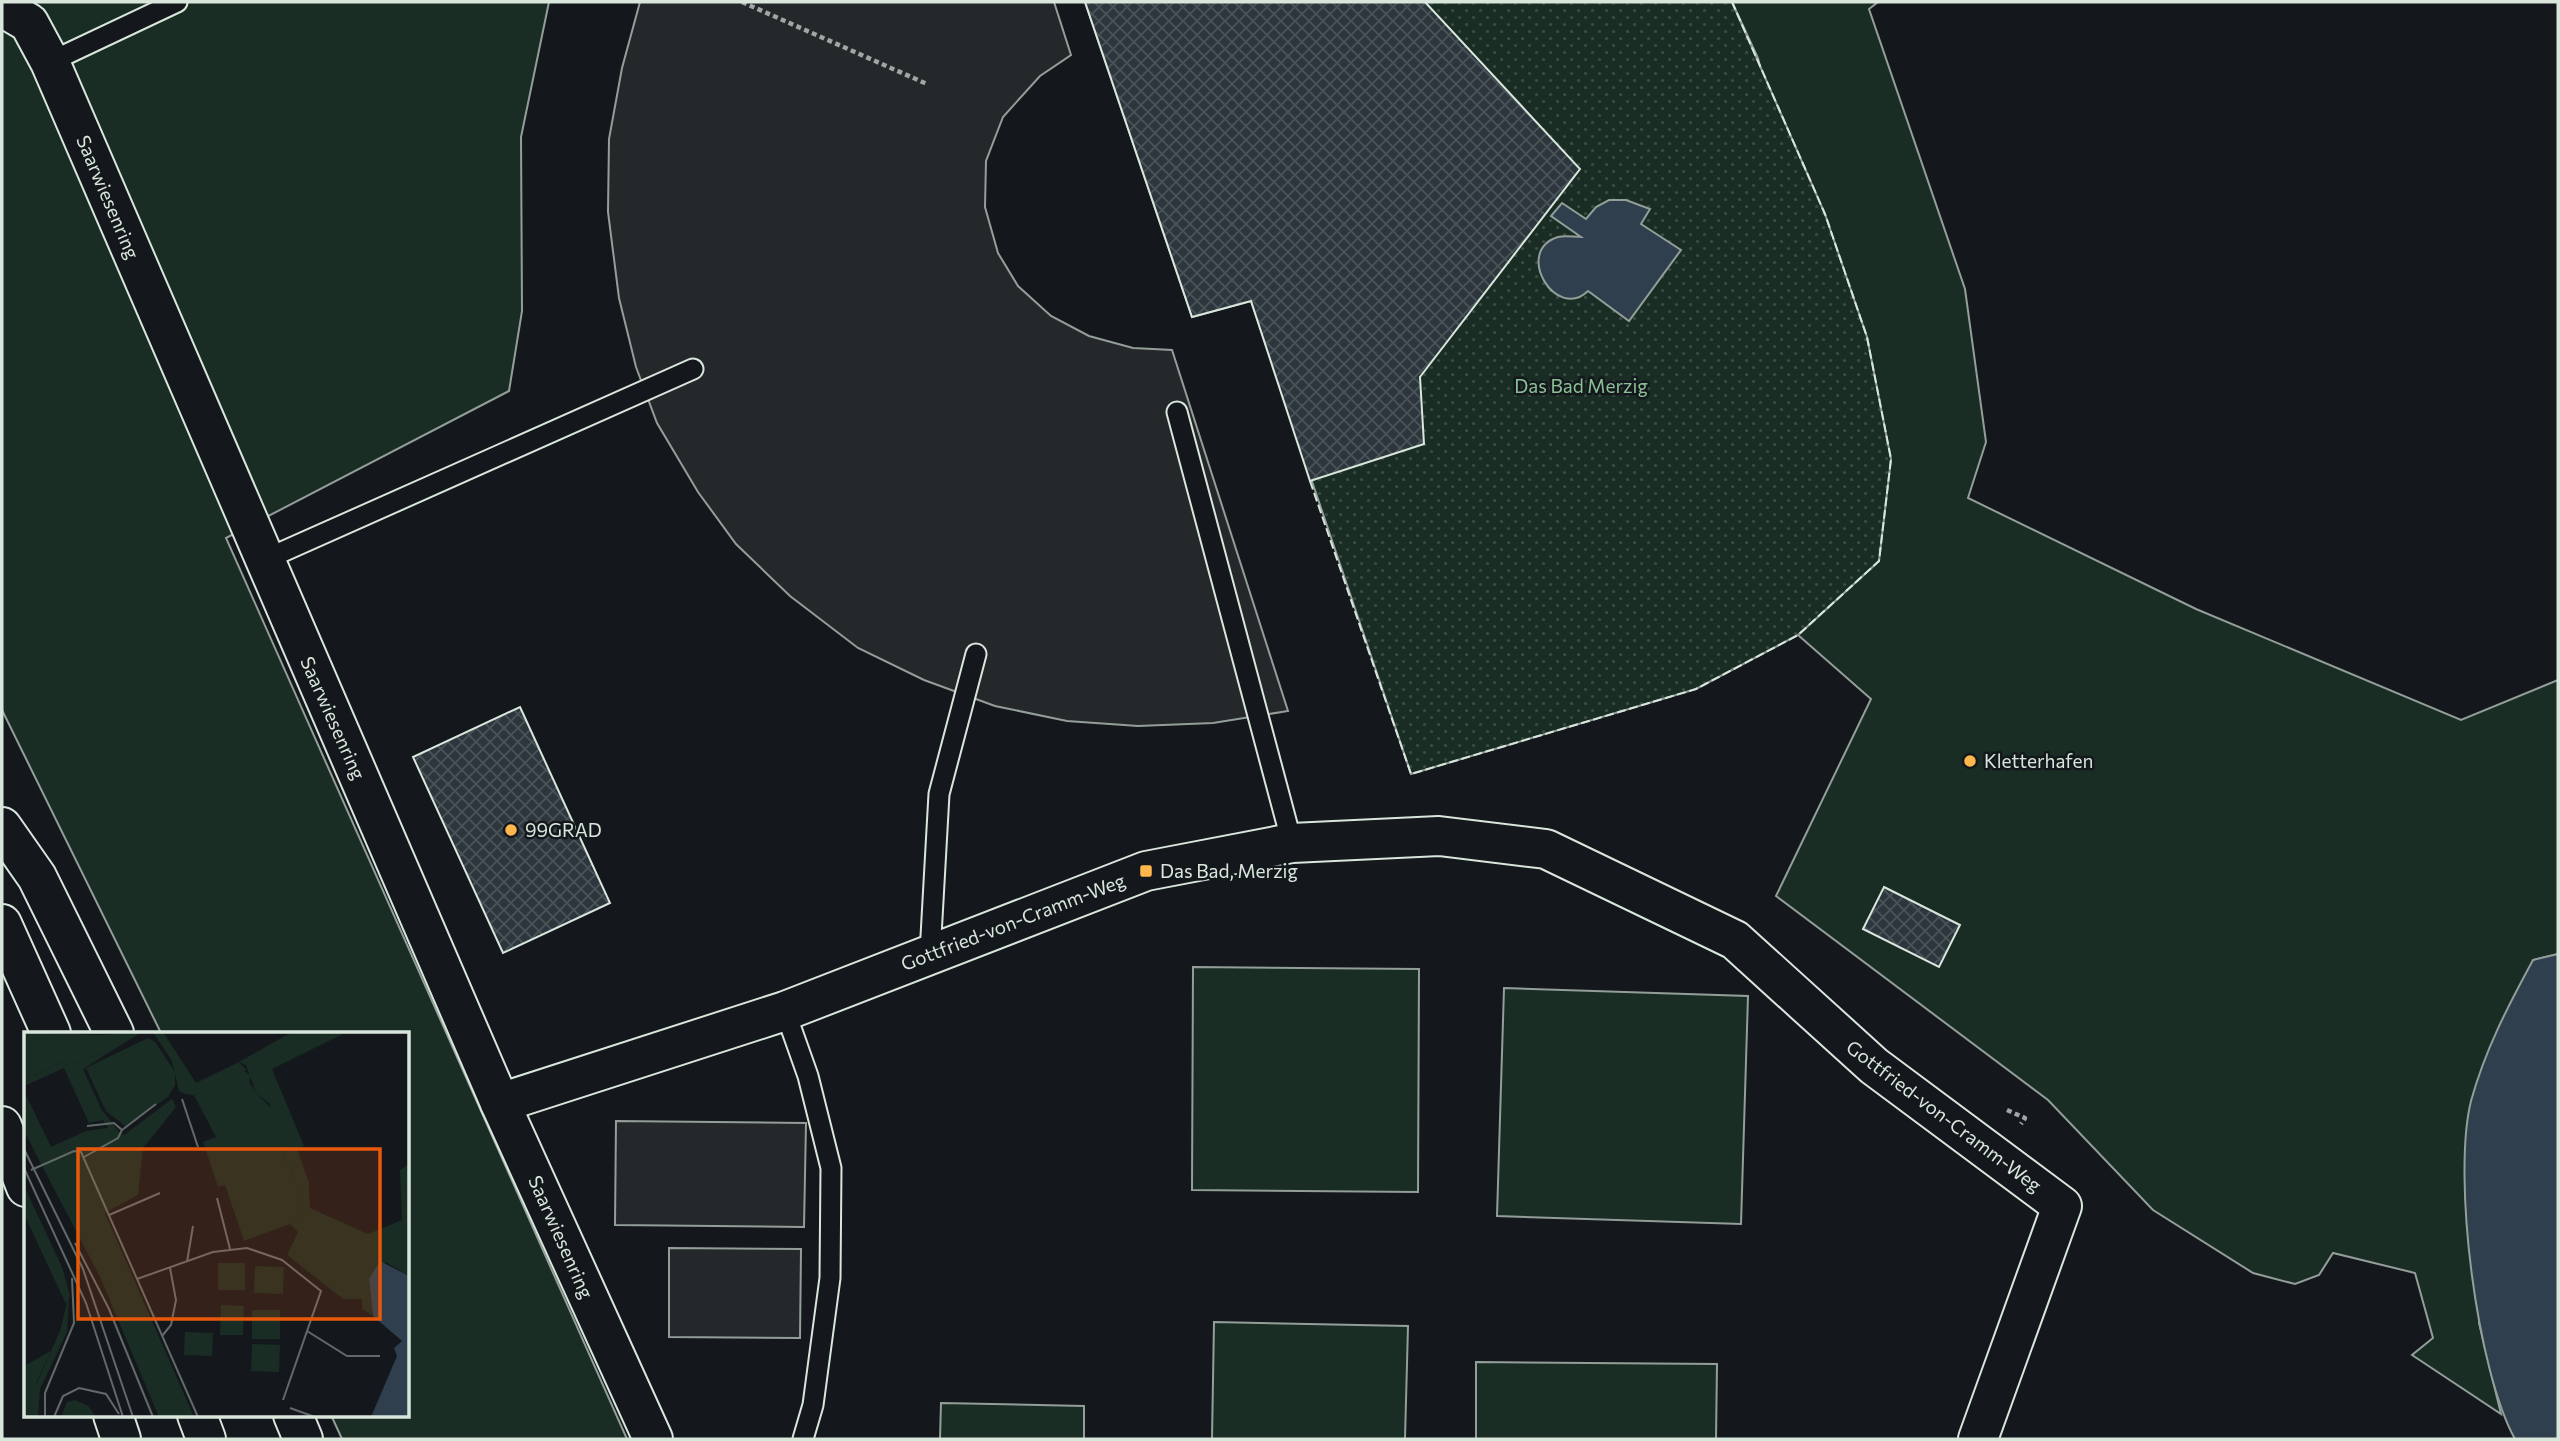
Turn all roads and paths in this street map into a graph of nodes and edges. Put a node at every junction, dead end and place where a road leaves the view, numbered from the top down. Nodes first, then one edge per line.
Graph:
1 (177, 2) edge
2 (742, 2) edge
3 (2, 8) edge
4 (50, 62) junction
5 (927, 85) dead end
6 (693, 369) dead end
7 (1177, 412) dead end
8 (264, 560) junction
9 (976, 654) dead end
10 (2, 827) edge
11 (1292, 843) junction
12 (2, 924) edge
13 (930, 954) junction
14 (785, 1011) junction
15 (51, 1032) edge
16 (114, 1032) edge
17 (500, 1102) junction
18 (1996, 1103) dead end
19 (2, 1126) edge
20 (1998, 1158) junction
21 (24, 1182) edge
22 (113, 1416) edge
23 (197, 1416) edge
24 (293, 1416) edge
25 (121, 1439) edge
26 (206, 1439) edge
27 (303, 1439) edge
28 (653, 1439) edge
29 (803, 1439) edge
30 (1978, 1439) edge

1 - 4 lane
2 - 5 path
3 - 4 main road, Saarwiesenring
4 - 8 main road, Saarwiesenring
6 - 8 lane
7 - 11 lane
8 - 17 main road, Saarwiesenring
9 - 13 lane
10 - 16 main road
11 - 13 main road, Gottfried-von-Cramm-Weg
11 - 20 main road, Gottfried-von-Cramm-Weg
12 - 15 main road
13 - 14 main road, Gottfried-von-Cramm-Weg
14 - 17 main road, Gottfried-von-Cramm-Weg
14 - 29 lane
17 - 28 main road, Saarwiesenring
18 - 20 path
19 - 21 main road
20 - 30 main road, Gottfried-von-Cramm-Weg
22 - 25 main road
23 - 26 main road
24 - 27 main road

